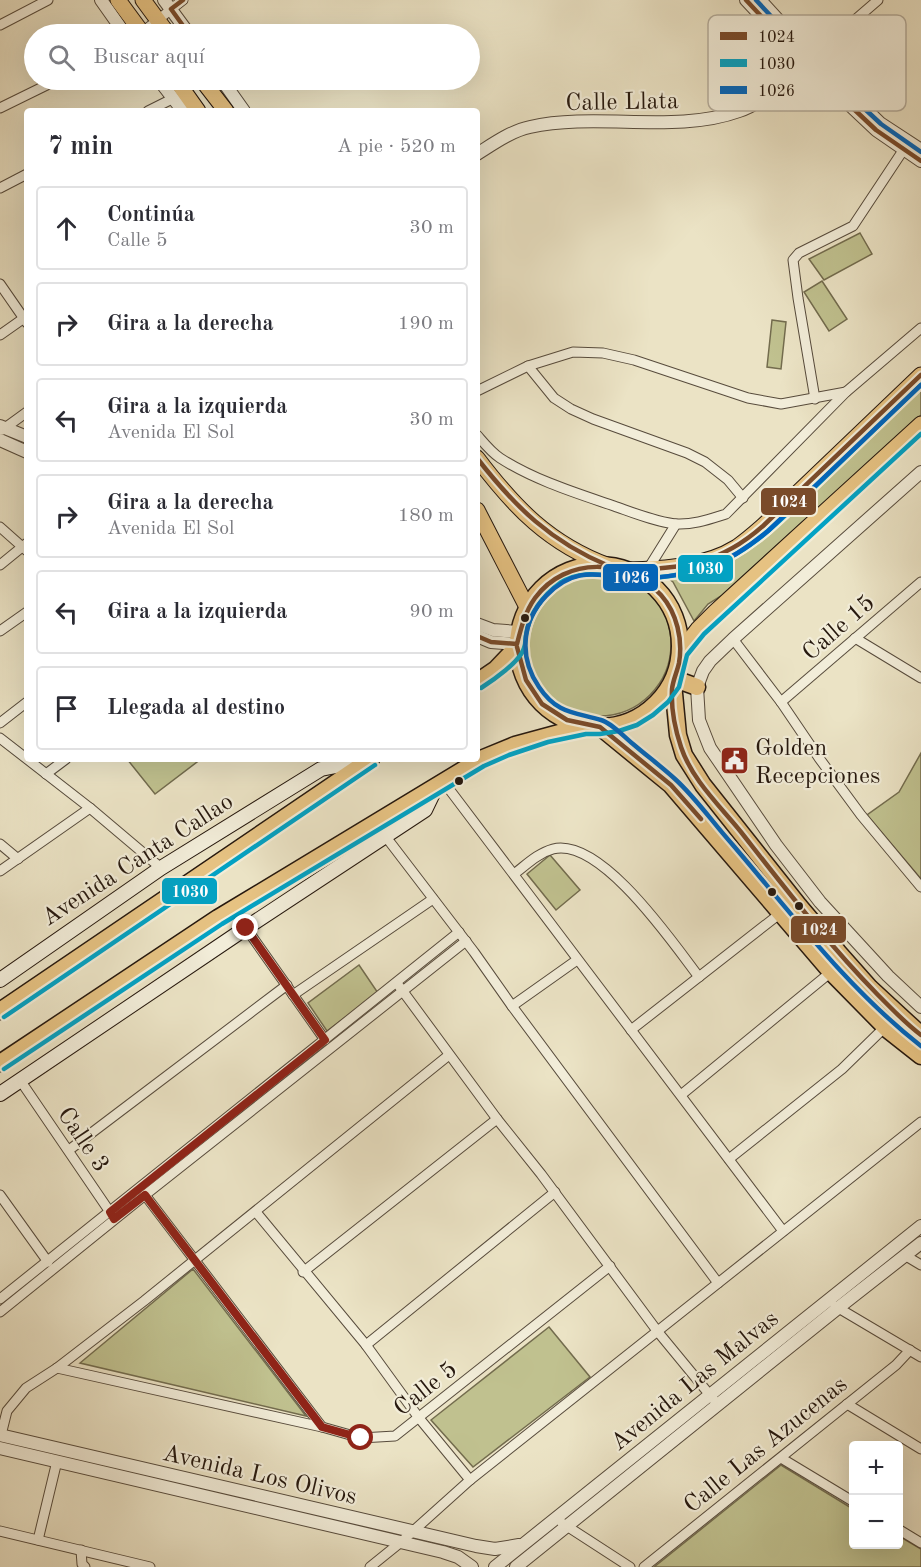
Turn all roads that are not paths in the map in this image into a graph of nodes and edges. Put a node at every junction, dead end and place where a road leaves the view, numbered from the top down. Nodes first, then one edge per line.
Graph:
1 (48, 0) edge
2 (101, 0) edge
3 (118, 0) edge
4 (143, 0) edge
5 (183, 0) edge
6 (747, 0) edge
7 (760, 0) edge
8 (878, 0) edge
9 (168, 5) edge
10 (762, 15) edge
11 (772, 15) edge
12 (861, 15) edge
13 (157, 20) junction
14 (118, 24) edge
15 (135, 24) edge
16 (153, 24) edge
17 (160, 24) edge
18 (182, 24) edge
19 (0, 25) edge
20 (37, 90) edge
21 (167, 90) edge
22 (183, 90) edge
23 (210, 90) edge
24 (229, 90) edge
25 (174, 98) junction
26 (0, 108) edge
27 (154, 108) edge
28 (181, 108) edge
29 (196, 108) edge
30 (224, 108) edge
31 (242, 108) edge
32 (738, 111) edge
33 (858, 111) edge
34 (866, 111) edge
35 (904, 149) junction
36 (921, 150) edge
37 (480, 152) edge
38 (921, 161) edge
39 (24, 176) edge
40 (0, 188) edge
41 (0, 284) edge
42 (24, 316) edge
43 (24, 320) edge
44 (921, 328) edge
45 (0, 335) edge
46 (528, 366) junction
47 (921, 375) edge
48 (480, 390) edge
49 (846, 392) junction
50 (815, 399) junction
51 (24, 414) edge
52 (921, 424) edge
53 (1, 432) edge
54 (24, 436) edge
55 (480, 438) edge
56 (24, 450) edge
57 (480, 462) edge
58 (921, 472) edge
59 (743, 498) junction
60 (480, 515) edge
61 (480, 522) edge
62 (676, 524) junction
63 (0, 527) edge
64 (492, 535) junction
65 (24, 546) edge
66 (24, 548) edge
67 (0, 565) edge
68 (609, 566) junction
69 (648, 569) junction
70 (626, 570) junction
71 (921, 583) edge
72 (527, 607) junction
73 (24, 614) edge
74 (480, 625) edge
75 (0, 631) edge
76 (480, 637) edge
77 (855, 638) junction
78 (733, 639) junction
79 (518, 641) junction
80 (680, 652) junction
81 (921, 678) edge
82 (480, 680) edge
83 (674, 681) junction
84 (697, 687) junction
85 (781, 702) junction
86 (24, 704) edge
87 (0, 723) edge
88 (593, 726) junction
89 (0, 738) edge
90 (24, 757) edge
91 (480, 760) edge
92 (31, 762) edge
93 (62, 762) edge
94 (356, 762) edge
95 (367, 762) edge
96 (476, 762) edge
97 (46, 774) junction
98 (440, 783) junction
99 (90, 808) junction
100 (387, 837) junction
101 (0, 844) edge
102 (18, 859) junction
103 (161, 868) junction
104 (0, 871) edge
105 (514, 874) junction
106 (921, 887) edge
107 (433, 899) junction
108 (782, 912) junction
109 (246, 928) junction
110 (459, 932) junction
111 (466, 941) junction
112 (577, 960) junction
113 (831, 972) junction
114 (699, 977) junction
115 (0, 980) edge
116 (287, 985) junction
117 (399, 987) junction
118 (293, 995) junction
119 (512, 1006) junction
120 (921, 1008) edge
121 (0, 1011) edge
122 (885, 1027) junction
123 (631, 1030) junction
124 (921, 1035) edge
125 (325, 1040) junction
126 (449, 1055) junction
127 (921, 1056) edge
128 (0, 1063) edge
129 (20, 1080) junction
130 (0, 1094) edge
131 (681, 1095) junction
132 (497, 1119) junction
133 (921, 1122) edge
134 (69, 1150) junction
135 (729, 1159) junction
136 (555, 1192) junction
137 (145, 1195) junction
138 (0, 1196) edge
139 (256, 1212) junction
140 (112, 1216) junction
141 (921, 1226) edge
142 (783, 1231) junction
143 (921, 1243) edge
144 (906, 1256) junction
145 (194, 1258) junction
146 (48, 1262) junction
147 (921, 1265) edge
148 (610, 1266) junction
149 (303, 1272) junction
150 (718, 1283) junction
151 (0, 1299) edge
152 (832, 1304) junction
153 (0, 1312) edge
154 (658, 1332) junction
155 (366, 1345) junction
156 (910, 1350) junction
157 (921, 1357) edge
158 (57, 1368) junction
159 (714, 1399) junction
160 (848, 1404) junction
161 (418, 1418) junction
162 (322, 1427) junction
163 (1, 1435) edge
164 (0, 1448) edge
165 (921, 1449) edge
166 (781, 1458) junction
167 (57, 1461) junction
168 (470, 1480) junction
169 (849, 1499) edge
170 (561, 1522) junction
171 (0, 1531) edge
172 (413, 1531) junction
173 (903, 1532) edge
174 (38, 1540) junction
175 (401, 1542) junction
176 (525, 1542) junction
177 (921, 1543) edge
178 (488, 1548) junction
179 (81, 1550) junction
180 (498, 1566) edge
181 (85, 1567) edge
182 (150, 1567) edge
183 (370, 1567) edge
184 (472, 1567) edge
185 (516, 1567) edge
186 (630, 1567) edge
187 (644, 1567) edge

1 - 19 street
2 - 14 street
3 - 15 main road
4 - 13 main road
5 - 9 street
6 - 10 street
7 - 11 street
8 - 12 street, Calle Llata
9 - 13 street
9 - 18 street
13 - 16 street
13 - 17 main road
20 - 26 street
21 - 25 street
22 - 29 main road
23 - 30 main road
24 - 31 street
25 - 27 street
25 - 28 street
32 - 37 street, Calle Llata
33 - 35 street
34 - 36 street
35 - 38 street
35 - 50 street
39 - 40 street
41 - 42 street
43 - 45 street
44 - 49 street
46 - 48 street
46 - 50 street
46 - 59 street
47 - 69 main road
49 - 50 street
49 - 59 street
51 - 53 street
52 - 80 main road
53 - 54 street
53 - 56 street
55 - 62 street
57 - 68 main road
58 - 78 street
59 - 62 street
60 - 64 main road
61 - 64 street
62 - 69 street
63 - 65 street
64 - 72 main road
66 - 67 street
68 - 70 highway
68 - 72 highway
69 - 70 main road
70 - 80 highway
71 - 77 street, Calle 15
72 - 79 highway
73 - 75 street
74 - 79 street
76 - 79 street
77 - 81 street
77 - 85 street, Calle 15
78 - 84 street
78 - 85 street
79 - 82 highway
79 - 88 highway
80 - 83 highway
83 - 84 highway
83 - 88 highway
83 - 124 highway
84 - 120 street
85 - 106 street
86 - 87 street
88 - 91 highway
88 - 108 highway
89 - 90 street
92 - 97 street
93 - 97 street
94 - 103 main road, Avenida Canta Callao
95 - 121 highway, Avenida Canta Callao
96 - 98 highway
97 - 99 street
98 - 100 main road
98 - 105 street
98 - 128 highway
99 - 102 street
99 - 103 street
100 - 107 street
100 - 109 main road
101 - 102 street
102 - 104 street
103 - 115 main road, Avenida Canta Callao
105 - 112 street
105 - 114 street
107 - 110 street
107 - 118 street
108 - 113 highway
108 - 114 street
109 - 116 street
109 - 129 main road
110 - 111 street
110 - 117 street
111 - 117 street
111 - 119 street
112 - 119 street
112 - 123 street
113 - 122 highway
113 - 131 street
114 - 123 street
116 - 118 street
116 - 134 street
117 - 125 street
117 - 126 street
117 - 137 street
118 - 125 street
119 - 150 street
122 - 127 highway
122 - 135 street
123 - 131 street
125 - 140 street
126 - 132 street
126 - 139 street
129 - 130 main road
129 - 134 street, Calle 3
131 - 135 street
132 - 136 street
132 - 149 street
133 - 142 street
134 - 140 street, Calle 3
135 - 142 street
136 - 148 street
136 - 155 street
137 - 140 street
137 - 145 street
138 - 146 street
139 - 145 street
139 - 149 street
140 - 146 street
140 - 153 street
141 - 152 street, Avenida Las Malvas
142 - 150 street
143 - 144 street, Avenida Las Malvas
144 - 147 street
144 - 152 street, Avenida Las Malvas
145 - 158 street
145 - 162 street
146 - 151 street
148 - 154 street
148 - 161 street, Calle 5
149 - 155 street
150 - 154 street
152 - 156 street
152 - 159 street, Avenida Las Malvas
154 - 159 street
154 - 168 street
155 - 161 street
156 - 157 street
156 - 160 street, Calle Las Azucenas
158 - 162 street, Calle 5
158 - 163 street
159 - 170 street, Avenida Las Malvas
160 - 165 street
160 - 166 street, Calle Las Azucenas
161 - 162 street, Calle 5
161 - 168 street
163 - 172 street, Avenida Los Olivos
164 - 167 street, Avenida Los Olivos
166 - 169 street
166 - 187 street, Calle Las Azucenas
167 - 174 street
167 - 175 street, Avenida Los Olivos
168 - 172 street
170 - 176 street, Avenida Las Malvas
170 - 185 street, Avenida Las Malvas
170 - 186 street
171 - 174 street
172 - 175 street
172 - 178 street, Avenida Los Olivos
173 - 177 street
174 - 179 street
175 - 183 street
175 - 184 street, Avenida Los Olivos
176 - 178 street
176 - 180 street, Avenida Las Malvas
178 - 180 street
179 - 181 street
179 - 182 street

